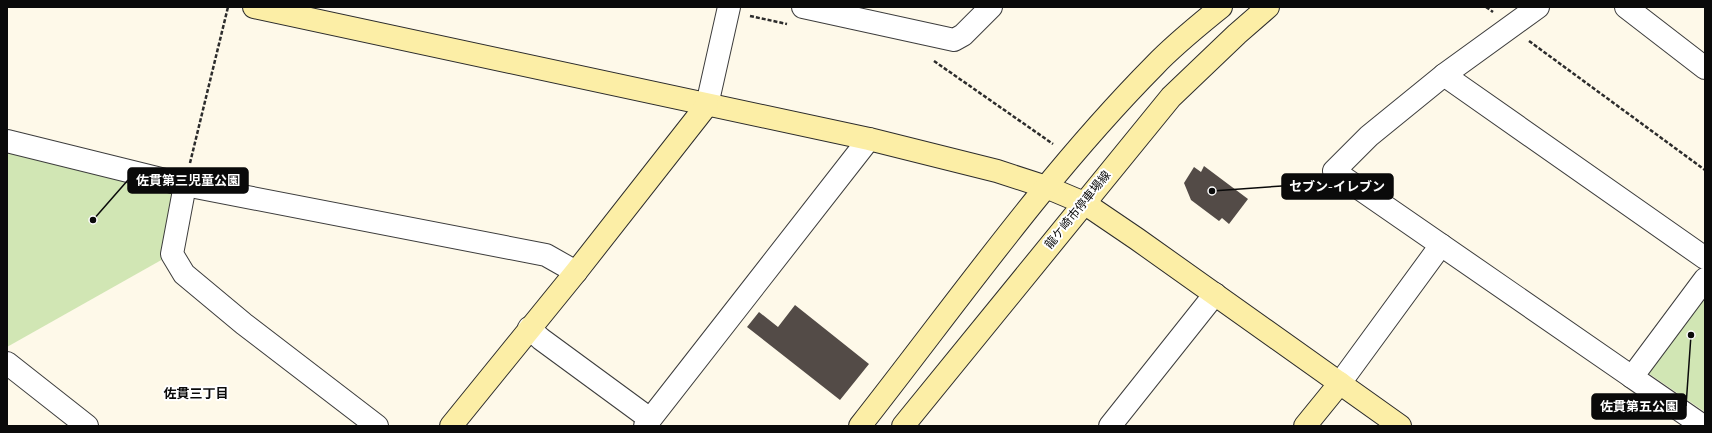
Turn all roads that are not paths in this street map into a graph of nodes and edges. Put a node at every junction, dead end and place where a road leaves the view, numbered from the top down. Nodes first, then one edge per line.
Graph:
1 (254, 7) edge
2 (991, 7) edge
3 (1221, 7) edge
4 (1268, 7) edge
5 (1538, 7) edge
6 (1626, 7) edge
7 (808, 8) edge
8 (729, 9) edge
9 (1705, 68) edge
10 (1444, 75) junction
11 (707, 105) junction
12 (869, 139) junction
13 (7, 141) edge
14 (185, 185) junction
15 (1046, 187) junction
16 (1084, 203) junction
17 (1441, 245) junction
18 (1705, 258) edge
19 (576, 272) junction
20 (1705, 279) edge
21 (1215, 294) junction
22 (529, 328) junction
23 (7, 363) edge
24 (1632, 376) junction
25 (1340, 383) junction
26 (647, 423) edge
27 (87, 426) edge
28 (377, 426) edge
29 (451, 426) edge
30 (860, 426) edge
31 (903, 426) edge
32 (1110, 426) edge
33 (1306, 426) edge
34 (1400, 426) edge
35 (1703, 426) edge

1 - 11 street
2 - 7 street
3 - 15 street
4 - 16 street, 龍ケ崎市停車場線
5 - 10 street
6 - 9 street
8 - 11 street
10 - 17 street
10 - 18 street
11 - 12 street
11 - 19 street
12 - 15 street
12 - 26 street
13 - 14 street
14 - 19 street
14 - 28 street
15 - 16 street
15 - 30 street
16 - 21 street
16 - 31 street, 龍ケ崎市停車場線
17 - 24 street
17 - 25 street
19 - 22 street
20 - 24 street
21 - 25 street
21 - 32 street
22 - 26 street
22 - 29 street
23 - 27 street
24 - 35 street
25 - 33 street
25 - 34 street

